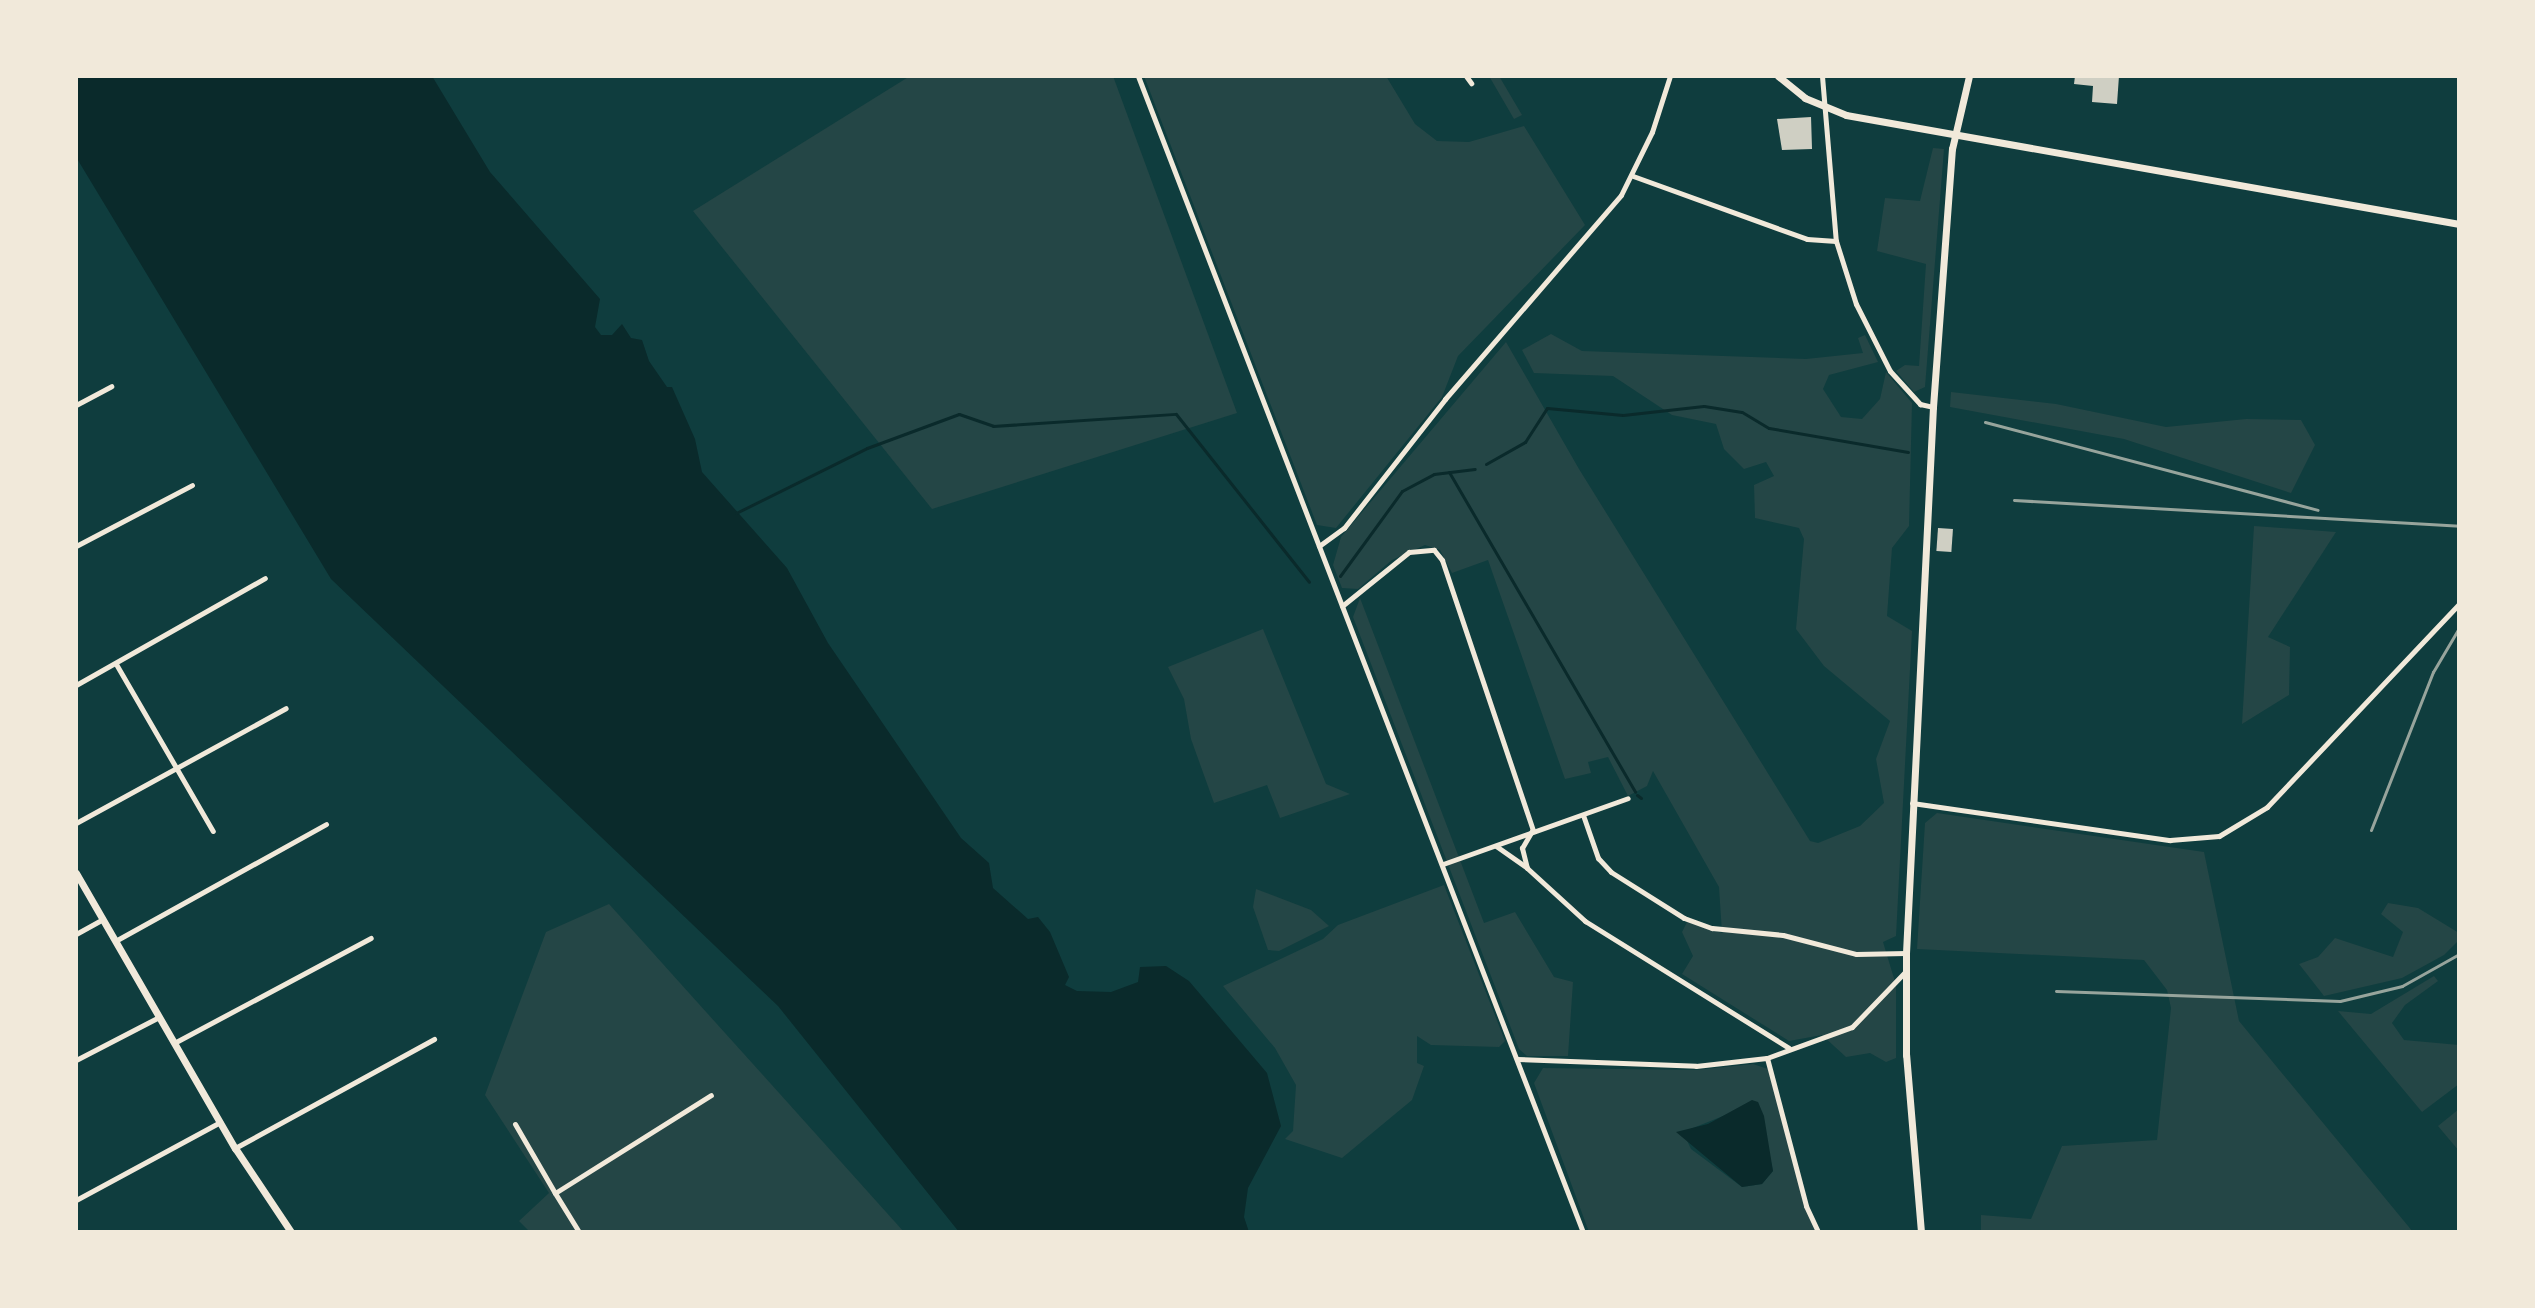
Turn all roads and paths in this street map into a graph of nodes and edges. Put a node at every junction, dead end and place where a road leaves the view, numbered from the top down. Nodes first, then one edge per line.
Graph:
1 (1138, 76) edge
2 (1466, 76) edge
3 (1670, 76) edge
4 (1778, 76) edge
5 (1822, 76) edge
6 (1969, 76) edge
7 (1471, 83) dead end
8 (1825, 108) junction
9 (1956, 134) junction
10 (1633, 176) junction
11 (2459, 224) edge
12 (1836, 241) junction
13 (111, 386) dead end
14 (76, 405) edge
15 (1933, 407) junction
16 (192, 485) dead end
17 (76, 546) edge
18 (1319, 546) junction
19 (265, 578) dead end
20 (2459, 604) edge
21 (1342, 606) junction
22 (116, 664) junction
23 (76, 685) edge
24 (286, 708) dead end
25 (179, 766) junction
26 (1628, 798) dead end
27 (1912, 803) junction
28 (1583, 815) junction
29 (76, 823) edge
30 (326, 824) dead end
31 (213, 831) dead end
32 (1533, 831) junction
33 (1496, 846) junction
34 (1443, 864) junction
35 (1527, 868) junction
36 (76, 873) edge
37 (104, 919) junction
38 (76, 934) edge
39 (371, 938) dead end
40 (117, 940) junction
41 (1906, 953) junction
42 (1905, 972) junction
43 (159, 1017) junction
44 (434, 1039) dead end
45 (174, 1043) junction
46 (1790, 1048) junction
47 (1767, 1058) junction
48 (1517, 1059) junction
49 (76, 1060) edge
50 (711, 1095) dead end
51 (220, 1122) junction
52 (515, 1124) dead end
53 (235, 1148) junction
54 (555, 1193) junction
55 (76, 1200) edge
56 (288, 1230) edge
57 (579, 1232) edge
58 (1583, 1232) edge
59 (1818, 1232) edge
60 (1921, 1232) edge

1 - 18 street
2 - 7 street
3 - 10 street
4 - 8 street
5 - 8 street
6 - 9 street
8 - 9 street
8 - 12 street
9 - 11 street
9 - 15 street
10 - 12 street
10 - 18 street
12 - 15 street
13 - 14 street
15 - 27 street
16 - 17 street
18 - 21 street
19 - 22 street
20 - 27 street
21 - 32 street
21 - 34 street
22 - 23 street
22 - 25 street
24 - 25 street
25 - 29 street
25 - 31 street
26 - 28 street
27 - 41 street
28 - 32 street
28 - 41 street
30 - 40 street
32 - 33 street
32 - 35 street
33 - 34 street
33 - 35 street
34 - 48 street
35 - 46 street
36 - 37 street
37 - 38 street
37 - 40 street
39 - 45 street
40 - 43 street
41 - 42 street
42 - 46 street
42 - 60 street
43 - 45 street
43 - 49 street
44 - 53 street
45 - 51 street
46 - 47 street
47 - 48 street
47 - 59 street
48 - 58 street
50 - 54 street
51 - 53 street
51 - 55 street
52 - 54 street
53 - 56 street
54 - 57 street

